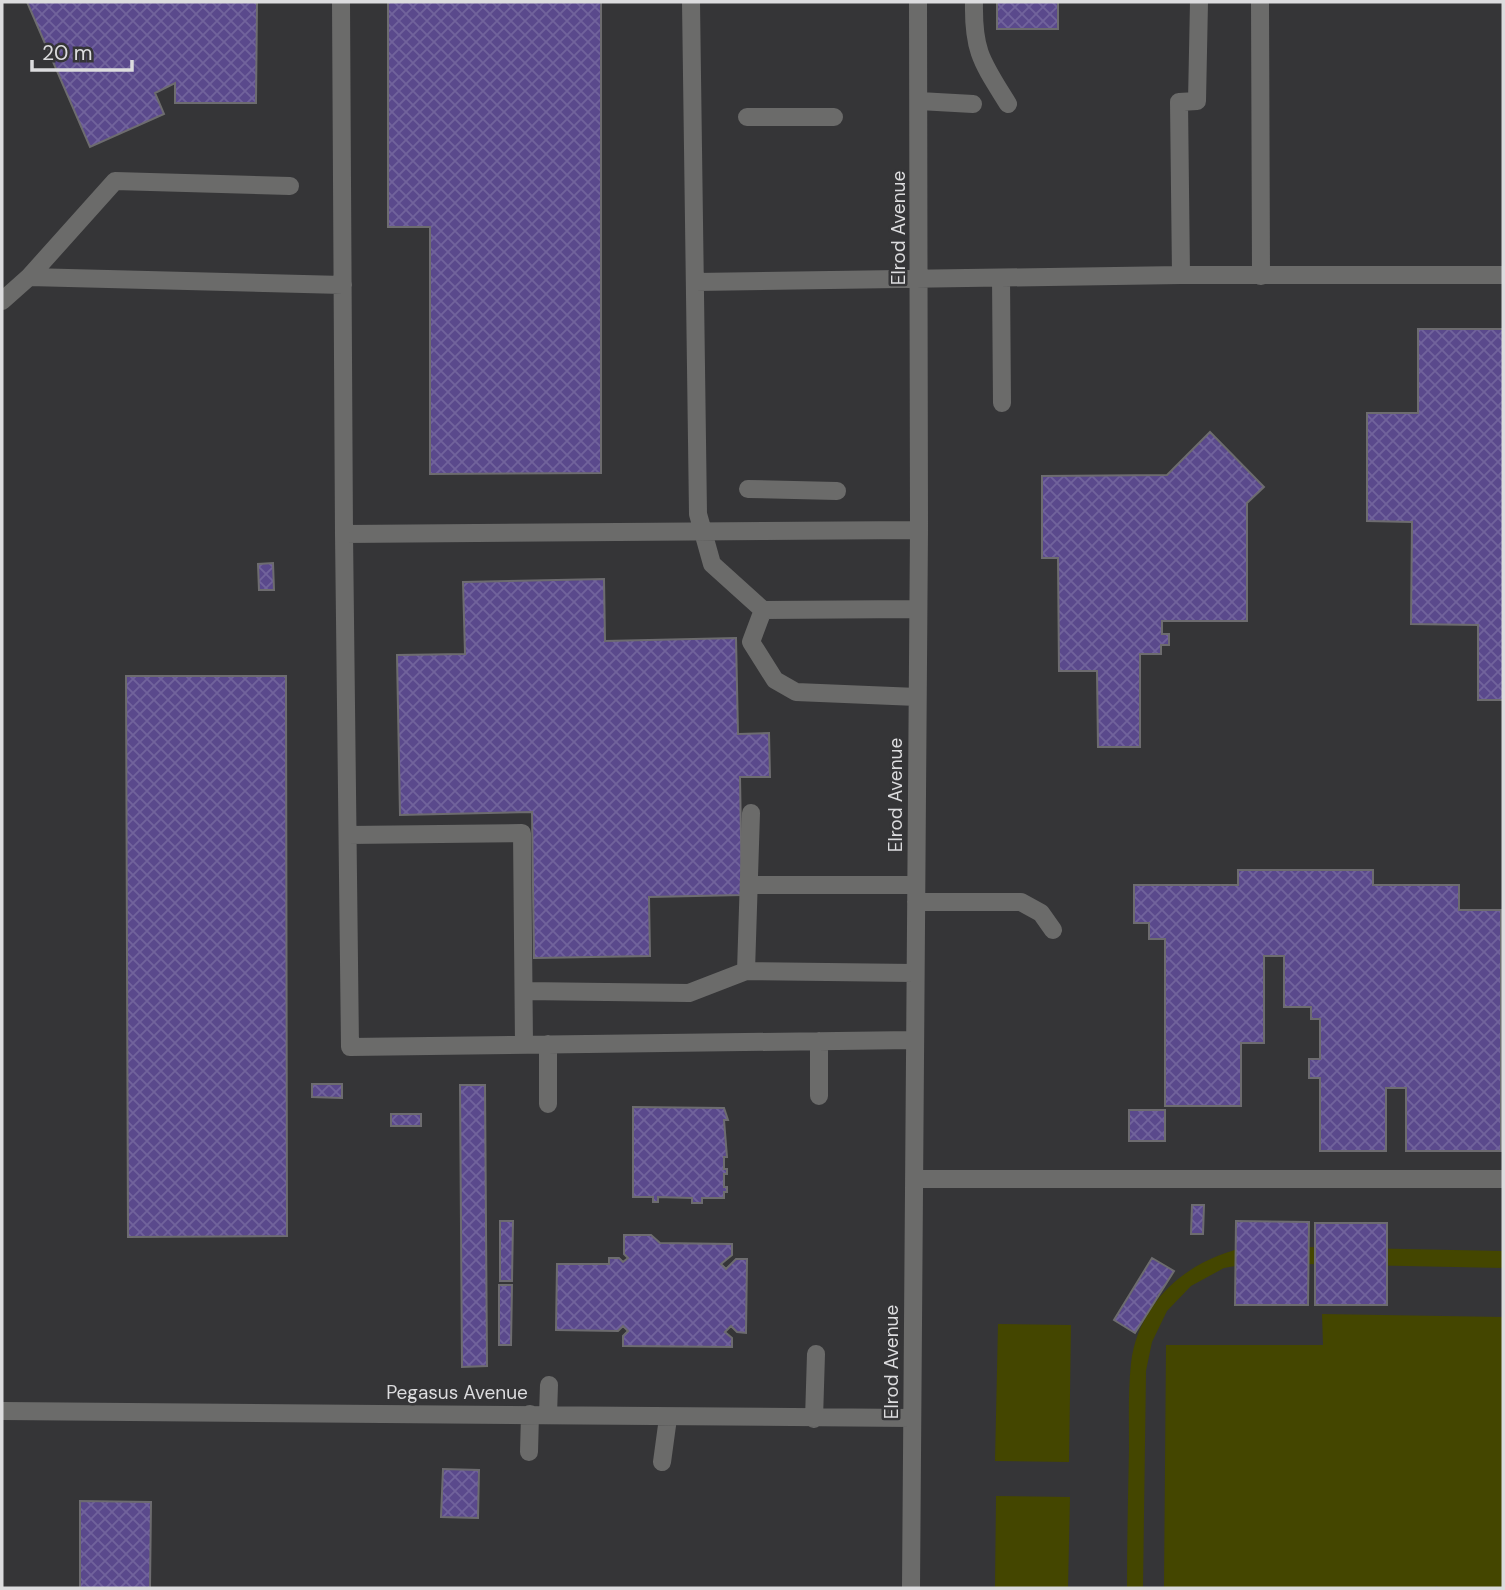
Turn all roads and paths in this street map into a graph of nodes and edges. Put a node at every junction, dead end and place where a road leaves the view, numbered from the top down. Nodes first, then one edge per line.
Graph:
1 (341, 2) edge
2 (691, 2) edge
3 (918, 2) edge
4 (974, 2) edge
5 (1199, 2) edge
6 (1260, 2) edge
7 (919, 101) junction
8 (973, 104) dead end
9 (1007, 104) dead end
10 (747, 117) dead end
11 (834, 117) dead end
12 (290, 186) dead end
13 (1181, 275) junction
14 (1503, 275) edge
15 (1261, 276) junction
16 (29, 277) junction
17 (918, 277) junction
18 (1001, 278) junction
19 (695, 282) junction
20 (343, 285) junction
21 (2, 301) edge
22 (1002, 403) dead end
23 (748, 489) dead end
24 (837, 491) dead end
25 (703, 530) junction
26 (919, 530) junction
27 (344, 534) junction
28 (917, 609) junction
29 (763, 610) junction
30 (918, 697) junction
31 (751, 813) dead end
32 (348, 835) junction
33 (749, 885) junction
34 (916, 893) junction
35 (1053, 930) dead end
36 (746, 971) junction
37 (914, 973) junction
38 (524, 991) junction
39 (913, 1040) junction
40 (819, 1041) junction
41 (524, 1044) junction
42 (548, 1044) junction
43 (819, 1096) dead end
44 (548, 1104) dead end
45 (914, 1179) junction
46 (1503, 1179) edge
47 (816, 1354) dead end
48 (549, 1385) dead end
49 (2, 1411) edge
50 (539, 1414) junction
51 (668, 1418) junction
52 (911, 1418) junction
53 (814, 1419) junction
54 (529, 1452) dead end
55 (662, 1462) dead end
56 (911, 1588) edge

1 - 20 street
2 - 19 street
3 - 7 street, Elrod Avenue
4 - 9 street
5 - 13 street
6 - 15 street
7 - 8 street
7 - 17 street, Elrod Avenue
10 - 11 street
12 - 16 street
13 - 15 street
13 - 18 street
14 - 15 street
16 - 20 street
16 - 21 street
17 - 18 street
17 - 19 street
17 - 26 street, Elrod Avenue
18 - 22 street
19 - 25 street
20 - 27 street
23 - 24 street
25 - 26 street
25 - 27 street
25 - 29 street
26 - 28 street, Elrod Avenue
27 - 32 street
28 - 29 street
28 - 30 street, Elrod Avenue
29 - 30 street
30 - 34 street, Elrod Avenue
31 - 33 street
32 - 38 street
32 - 41 street
33 - 34 street
33 - 36 street
34 - 35 street
34 - 37 street, Elrod Avenue
36 - 37 street
36 - 38 street
37 - 39 street, Elrod Avenue
38 - 41 street
39 - 40 street
39 - 45 street, Elrod Avenue
40 - 42 street
40 - 43 street
41 - 42 street
42 - 44 street
45 - 46 street
45 - 52 street, Elrod Avenue
47 - 53 street
48 - 50 street
49 - 50 street, Pegasus Avenue
50 - 51 street, Pegasus Avenue
50 - 54 street
51 - 53 street, Pegasus Avenue
51 - 55 street
52 - 53 street, Pegasus Avenue
52 - 56 street, Elrod Avenue

